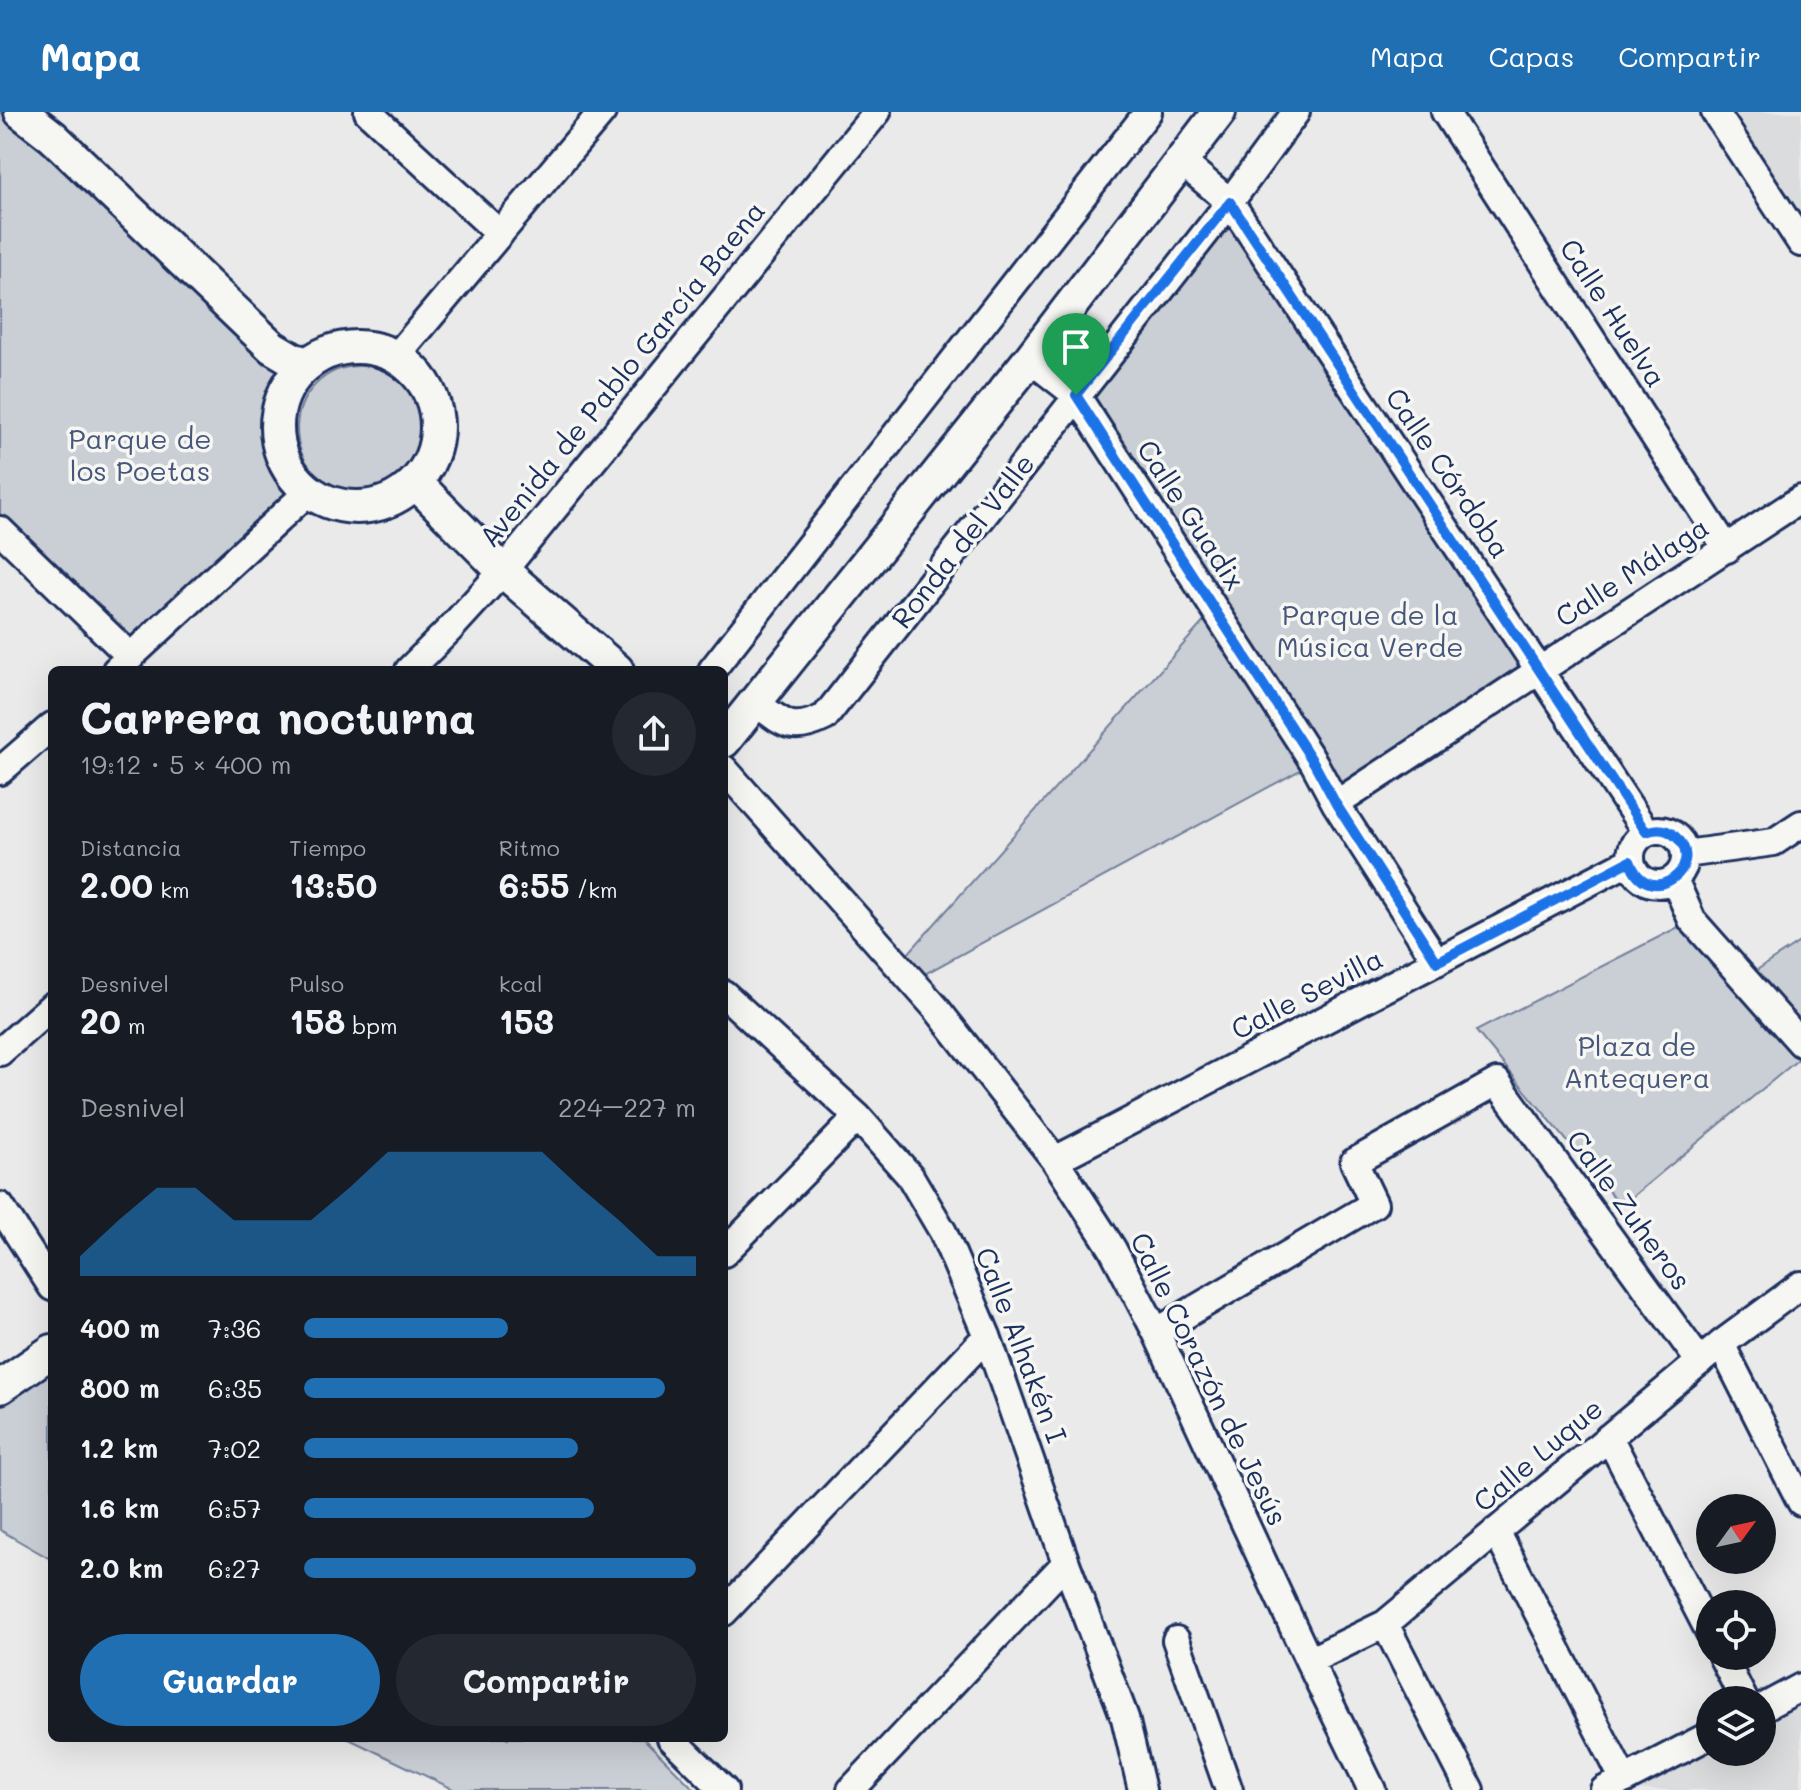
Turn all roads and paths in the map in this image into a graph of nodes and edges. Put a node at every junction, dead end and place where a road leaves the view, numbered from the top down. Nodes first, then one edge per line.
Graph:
1 (21, 112) edge
2 (368, 112) edge
3 (602, 112) edge
4 (877, 112) edge
5 (1148, 112) edge
6 (1219, 112) edge
7 (1296, 112) edge
8 (1445, 112) edge
9 (1715, 112) edge
10 (43, 124) edge
11 (1182, 162) junction
12 (1230, 202) junction
13 (500, 234) junction
14 (1801, 243) edge
15 (396, 357) junction
16 (1030, 359) junction
17 (298, 374) junction
18 (1076, 395) junction
19 (416, 483) junction
20 (309, 491) junction
21 (1801, 499) edge
22 (0, 530) edge
23 (1727, 549) junction
24 (503, 571) junction
25 (124, 663) edge
26 (413, 666) edge
27 (612, 666) edge
28 (715, 666) edge
29 (1540, 670) junction
30 (755, 702) junction
31 (48, 729) edge
32 (728, 736) edge
33 (0, 771) edge
34 (728, 774) edge
35 (1336, 804) junction
36 (1801, 824) edge
37 (1646, 832) junction
38 (1685, 854) junction
39 (1630, 861) junction
40 (1674, 879) junction
41 (1437, 962) junction
42 (728, 998) edge
43 (48, 1010) edge
44 (1801, 1043) edge
45 (0, 1052) edge
46 (858, 1117) junction
47 (1055, 1160) junction
48 (0, 1206) edge
49 (728, 1249) edge
50 (48, 1281) edge
51 (1801, 1285) edge
52 (1156, 1332) junction
53 (987, 1336) junction
54 (1721, 1344) junction
55 (48, 1354) edge
56 (1700, 1362) junction
57 (0, 1387) edge
58 (1609, 1437) junction
59 (1801, 1502) edge
60 (1496, 1531) junction
61 (1066, 1563) junction
62 (1696, 1606) edge
63 (728, 1608) edge
64 (1385, 1624) junction
65 (1176, 1640) dead end
66 (1309, 1661) junction
67 (1801, 1687) edge
68 (1776, 1700) edge
69 (675, 1742) edge
70 (1696, 1742) edge
71 (1614, 1785) edge
72 (724, 1790) edge
73 (851, 1790) edge
74 (1142, 1790) edge
75 (1229, 1790) edge
76 (1372, 1790) edge
77 (1470, 1790) edge

1 - 10 street
2 - 13 street
3 - 13 street
4 - 24 street, Avenida de Pablo García Baena
5 - 28 street
6 - 11 street
7 - 12 street, Ronda del Valle
8 - 23 street, Calle Huelva
9 - 14 street
10 - 17 street
11 - 12 street, Calle Córdoba
11 - 16 street
12 - 18 street, Ronda del Valle
12 - 29 street, Calle Córdoba
13 - 15 street
15 - 17 street
15 - 19 street
16 - 18 street, Calle Guadix
16 - 30 street
17 - 20 street
18 - 30 street, Ronda del Valle
18 - 35 street, Calle Guadix
19 - 20 street
19 - 24 street
20 - 25 street
21 - 23 street, Calle Málaga
22 - 25 street
23 - 29 street, Calle Málaga
24 - 26 street, Avenida de Pablo García Baena
24 - 27 street
29 - 35 street, Calle Málaga
29 - 37 street, Calle Córdoba
30 - 32 street
31 - 33 street
34 - 47 street, Calle Corazón de Jesús
35 - 41 street, Calle Guadix
36 - 38 street
37 - 38 street
37 - 39 street
38 - 40 street
39 - 40 street
39 - 41 street, Calle Sevilla
40 - 44 street
41 - 47 street, Calle Sevilla
42 - 46 street, Calle Alhakén I
43 - 45 street
46 - 49 street
46 - 53 street, Calle Alhakén I
47 - 52 street, Calle Corazón de Jesús
48 - 50 street
51 - 54 street, Calle Luque
52 - 56 street, Calle Zuheros
52 - 66 street, Calle Corazón de Jesús
53 - 61 street, Calle Alhakén I
53 - 63 street
54 - 56 street, Calle Luque
54 - 59 street
55 - 57 street
56 - 58 street, Calle Luque
58 - 60 street, Calle Luque
58 - 62 street
60 - 64 street, Calle Luque
60 - 71 street
61 - 73 street
61 - 74 street, Calle Alhakén I
64 - 66 street, Calle Luque
64 - 77 street
65 - 75 street
66 - 76 street, Calle Corazón de Jesús
67 - 68 street
69 - 72 street
70 - 71 street

